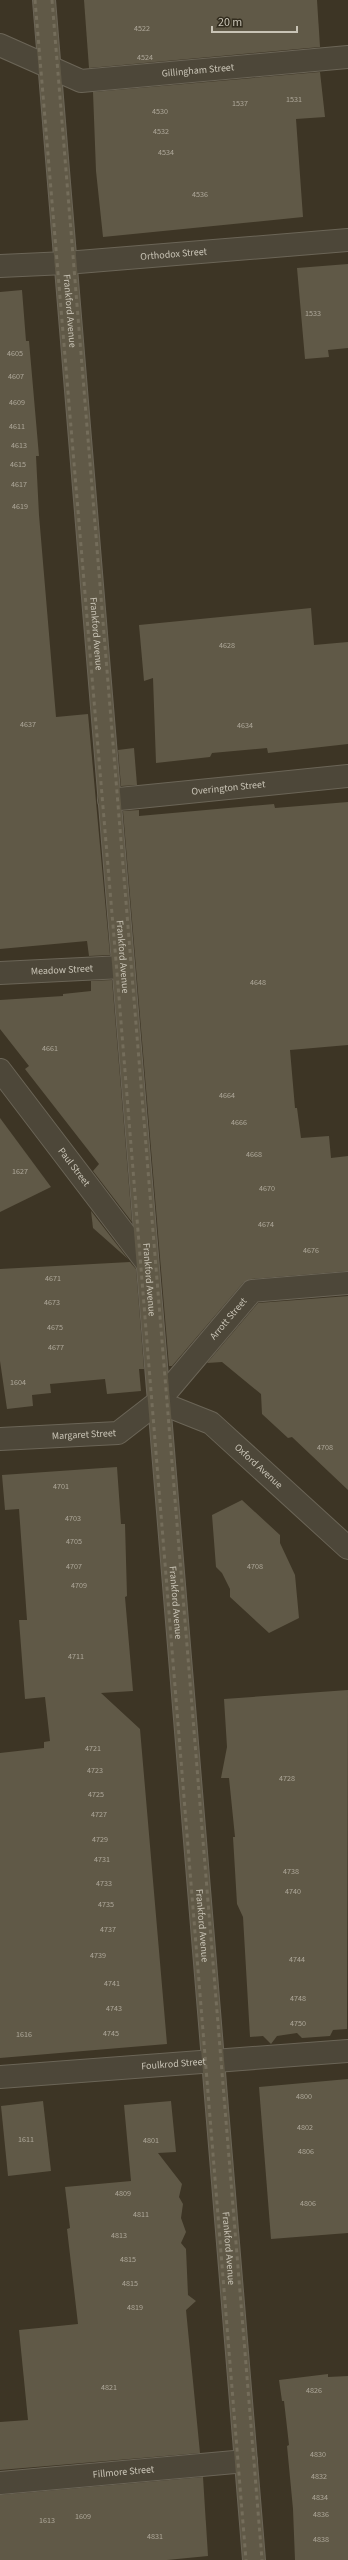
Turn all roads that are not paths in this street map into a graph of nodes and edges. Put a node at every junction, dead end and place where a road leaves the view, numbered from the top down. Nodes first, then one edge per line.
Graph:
1 (44, 0) edge
2 (0, 45) edge
3 (348, 57) edge
4 (50, 68) junction
5 (348, 240) edge
6 (66, 263) junction
7 (0, 266) edge
8 (348, 776) edge
9 (109, 800) junction
10 (123, 967) junction
11 (0, 973) edge
12 (0, 1070) edge
13 (147, 1263) junction
14 (348, 1282) edge
15 (158, 1402) junction
16 (0, 1439) edge
17 (348, 1548) edge
18 (348, 2051) edge
19 (215, 2063) junction
20 (0, 2078) edge
21 (246, 2461) junction
22 (0, 2483) edge
23 (254, 2560) edge

1 - 4 main road, Frankford Avenue
2 - 4 street, Gillingham Street
3 - 4 street, Gillingham Street
4 - 6 main road, Frankford Avenue
5 - 6 street, Orthodox Street
6 - 7 street, Orthodox Street
6 - 9 main road, Frankford Avenue
8 - 9 street, Overington Street
9 - 10 main road, Frankford Avenue
10 - 11 street, Meadow Street
10 - 13 main road, Frankford Avenue
12 - 13 street, Paul Street
13 - 15 main road, Frankford Avenue
14 - 15 street, Arrott Street
15 - 16 street, Margaret Street
15 - 17 street, Oxford Avenue
15 - 19 main road, Frankford Avenue
18 - 19 street, Foulkrod Street
19 - 20 street, Foulkrod Street
19 - 21 main road, Frankford Avenue
21 - 22 street, Fillmore Street
21 - 23 main road, Frankford Avenue

